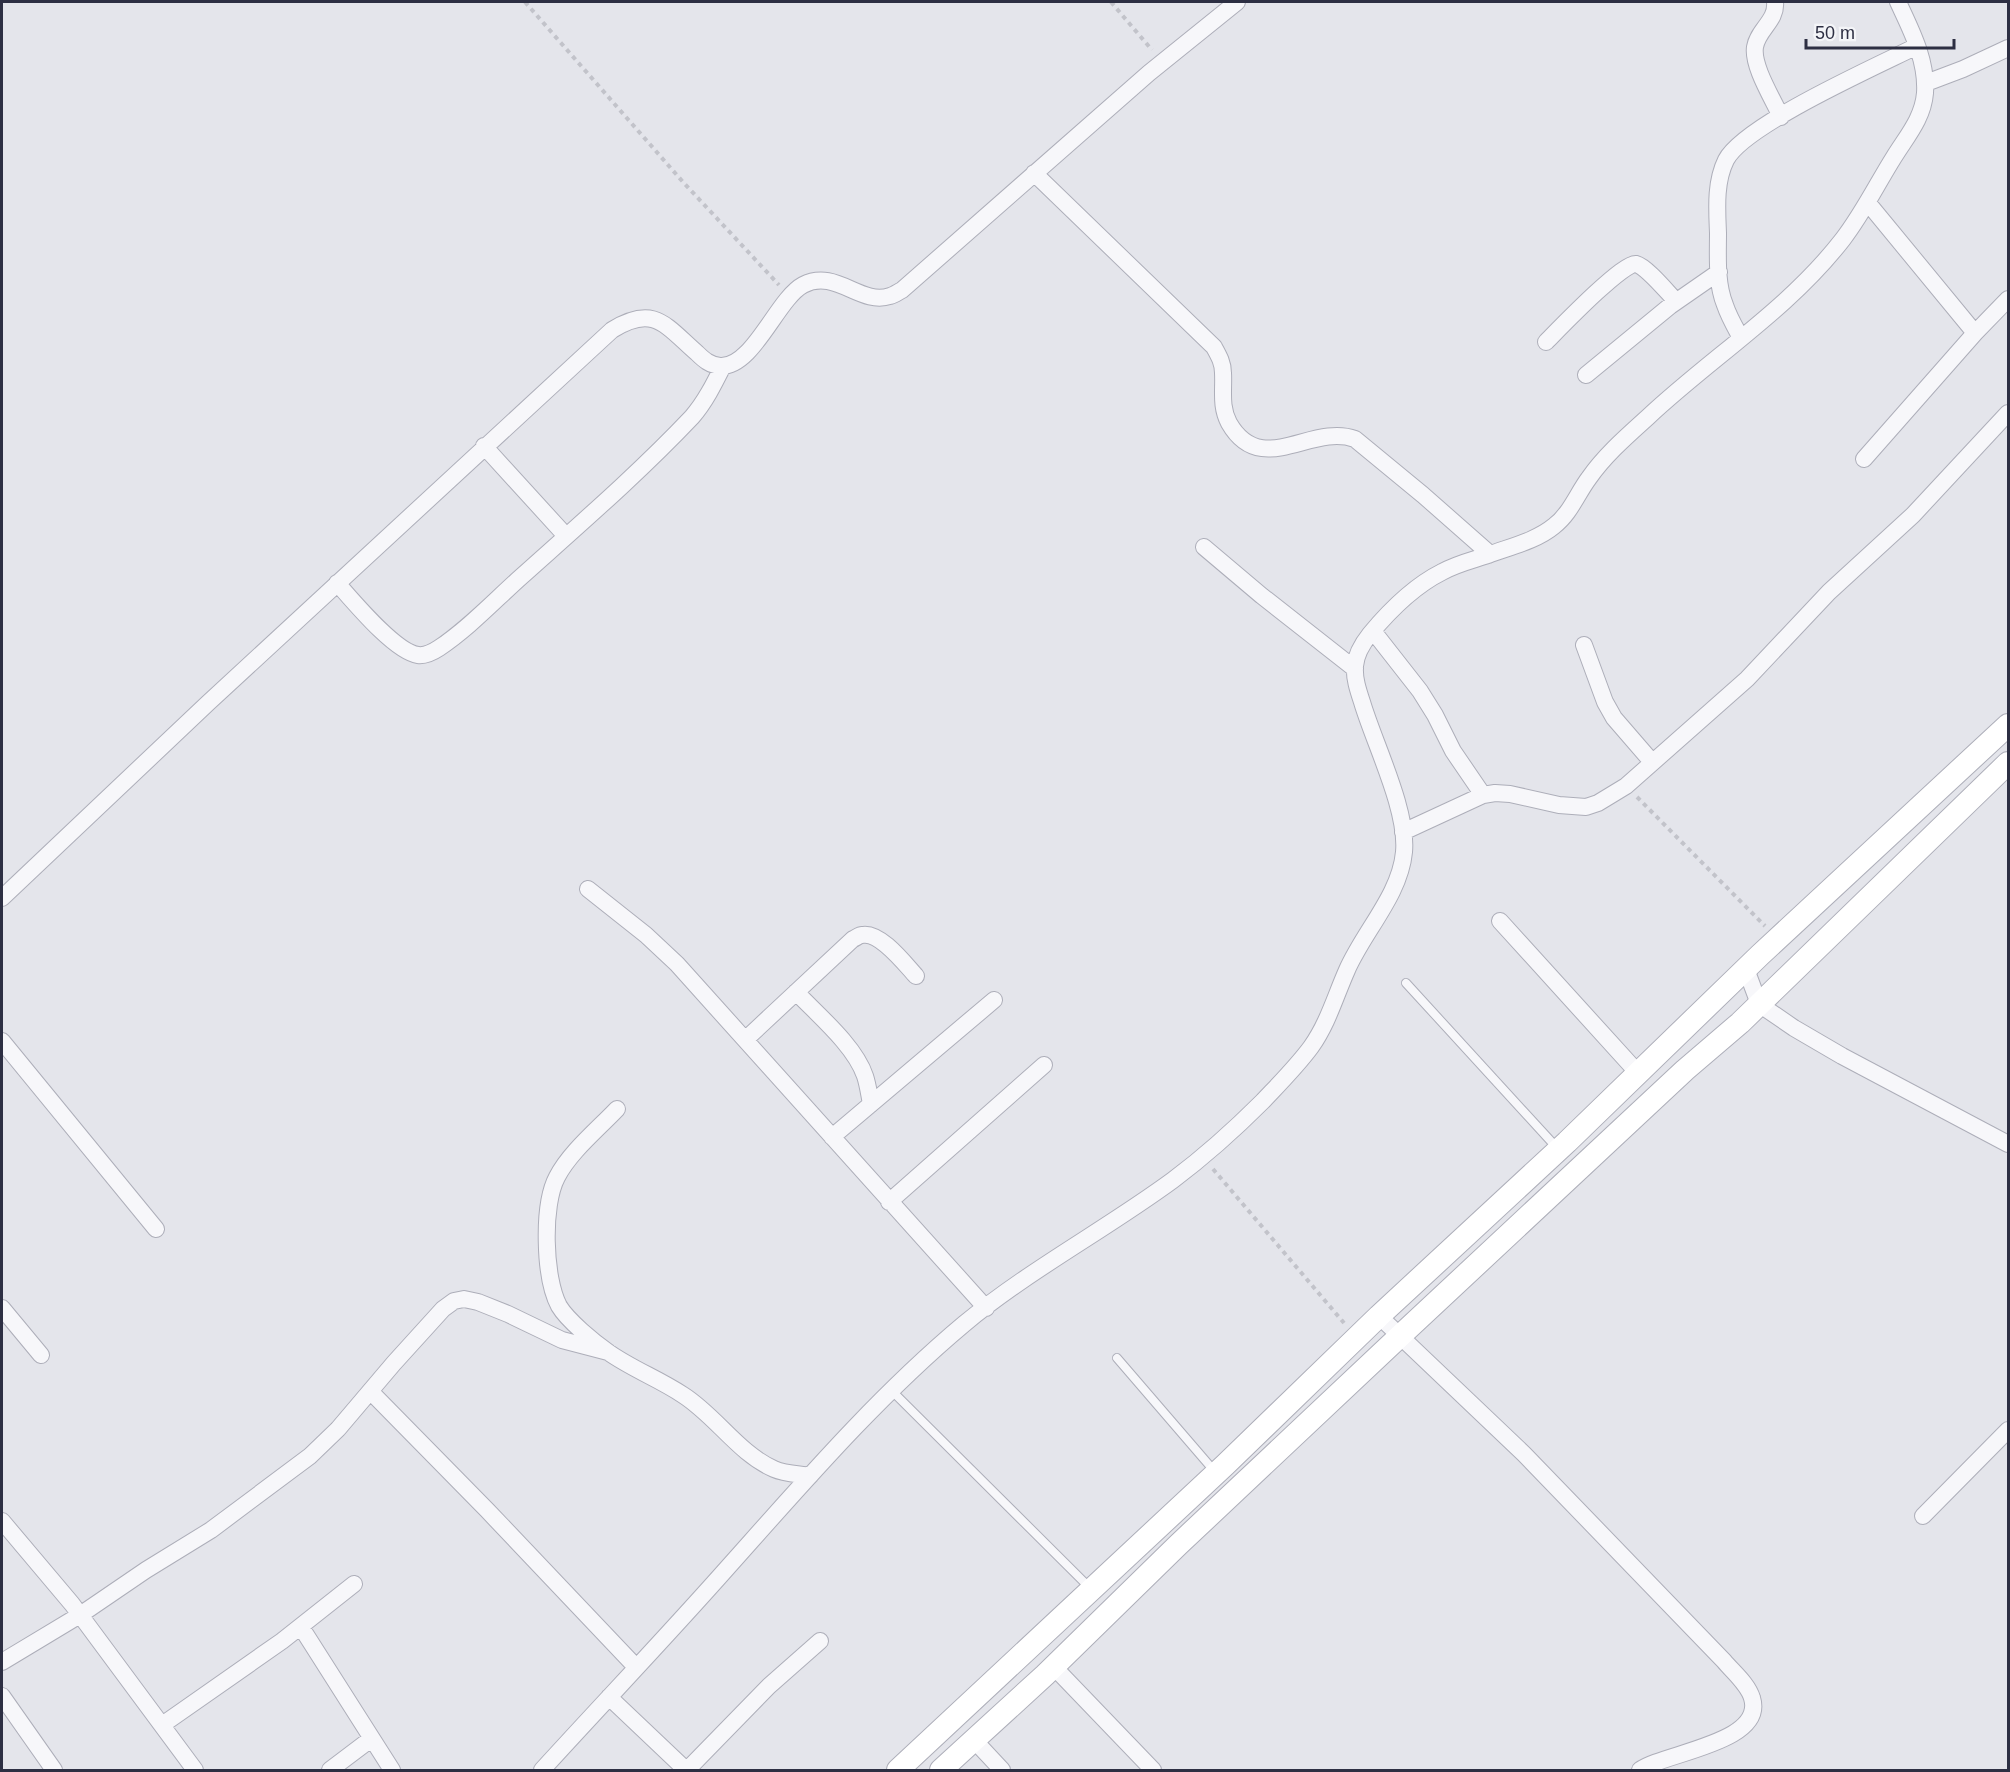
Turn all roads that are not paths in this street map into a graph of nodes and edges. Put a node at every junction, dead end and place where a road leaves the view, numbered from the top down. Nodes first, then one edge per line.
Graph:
1 (1237, 2) edge
2 (1775, 2) edge
3 (1898, 2) edge
4 (1917, 46) junction
5 (2008, 48) edge
6 (1926, 83) junction
7 (1781, 117) junction
8 (1034, 173) junction
9 (1868, 203) junction
10 (1719, 272) junction
11 (2008, 299) edge
12 (1676, 301) junction
13 (1975, 333) junction
14 (1741, 338) junction
15 (1546, 342) dead end
16 (723, 366) junction
17 (1586, 375) dead end
18 (2008, 413) edge
19 (484, 446) junction
20 (1864, 459) dead end
21 (566, 536) junction
22 (1204, 547) dead end
23 (1490, 554) junction
24 (337, 583) junction
25 (1373, 631) junction
26 (1584, 645) dead end
27 (1354, 669) junction
28 (2008, 725) edge
29 (1652, 762) junction
30 (2008, 763) edge
31 (1483, 795) junction
32 (1403, 832) junction
33 (588, 889) dead end
34 (2, 898) edge
35 (1500, 921) dead end
36 (916, 976) dead end
37 (1406, 983) dead end
38 (796, 992) junction
39 (1750, 996) junction
40 (994, 1000) dead end
41 (746, 1039) junction
42 (2, 1041) edge
43 (1044, 1065) dead end
44 (1638, 1073) junction
45 (871, 1104) junction
46 (616, 1109) dead end
47 (832, 1137) junction
48 (2008, 1144) edge
49 (1558, 1150) junction
50 (890, 1202) junction
51 (156, 1229) dead end
52 (2, 1308) edge
53 (986, 1308) junction
54 (1389, 1325) junction
55 (608, 1352) junction
56 (41, 1355) dead end
57 (1117, 1358) dead end
58 (891, 1390) junction
59 (370, 1392) junction
60 (2008, 1430) edge
61 (1216, 1474) junction
62 (810, 1476) junction
63 (1923, 1516) dead end
64 (2, 1521) edge
65 (354, 1584) dead end
66 (1091, 1590) junction
67 (80, 1615) junction
68 (301, 1627) junction
69 (820, 1641) dead end
70 (2, 1662) edge
71 (1054, 1667) junction
72 (636, 1668) junction
73 (2, 1695) edge
74 (609, 1697) junction
75 (162, 1725) junction
76 (371, 1739) junction
77 (974, 1740) junction
78 (54, 1770) edge
79 (195, 1770) edge
80 (330, 1770) edge
81 (392, 1770) edge
82 (542, 1770) edge
83 (686, 1770) edge
84 (898, 1770) edge
85 (941, 1770) edge
86 (1002, 1770) edge
87 (1154, 1770) edge
88 (1642, 1770) edge

1 - 8 street
2 - 7 street
3 - 4 street
4 - 6 street
4 - 7 street
5 - 6 street
6 - 9 street
7 - 10 street
8 - 16 street
8 - 23 street
9 - 13 street
9 - 14 street
10 - 12 street
10 - 14 street
11 - 13 street
12 - 15 street
12 - 17 street
13 - 20 street
14 - 23 street
16 - 19 street
16 - 21 street
18 - 29 street
19 - 21 street
19 - 24 street
21 - 24 street
22 - 27 street
23 - 25 street
24 - 34 street
25 - 27 street
25 - 31 street
26 - 29 street
27 - 32 street
28 - 39 street
29 - 31 street
30 - 39 street
31 - 32 street
32 - 53 street
33 - 41 street
35 - 44 street
36 - 38 street
37 - 49 lane
38 - 41 street
38 - 45 street
39 - 44 street
39 - 48 street
39 - 54 street
40 - 45 street
41 - 47 street
42 - 51 street
43 - 50 street
44 - 49 street
45 - 47 street
46 - 55 street
47 - 50 street
49 - 54 street
50 - 53 street
52 - 56 street
53 - 58 street
54 - 61 street
54 - 71 street
54 - 88 street
55 - 59 street
55 - 62 street
57 - 61 lane
58 - 62 street
58 - 66 lane
59 - 67 street
59 - 72 street
60 - 63 street
61 - 66 street
62 - 72 street
64 - 67 street
65 - 68 street
66 - 84 street
67 - 70 street
67 - 75 street
68 - 75 street
68 - 76 street
69 - 83 street
71 - 77 street
71 - 87 street
72 - 74 street
73 - 78 street
74 - 82 street
74 - 83 street
75 - 79 street
76 - 80 street
76 - 81 street
77 - 85 street
77 - 86 street

